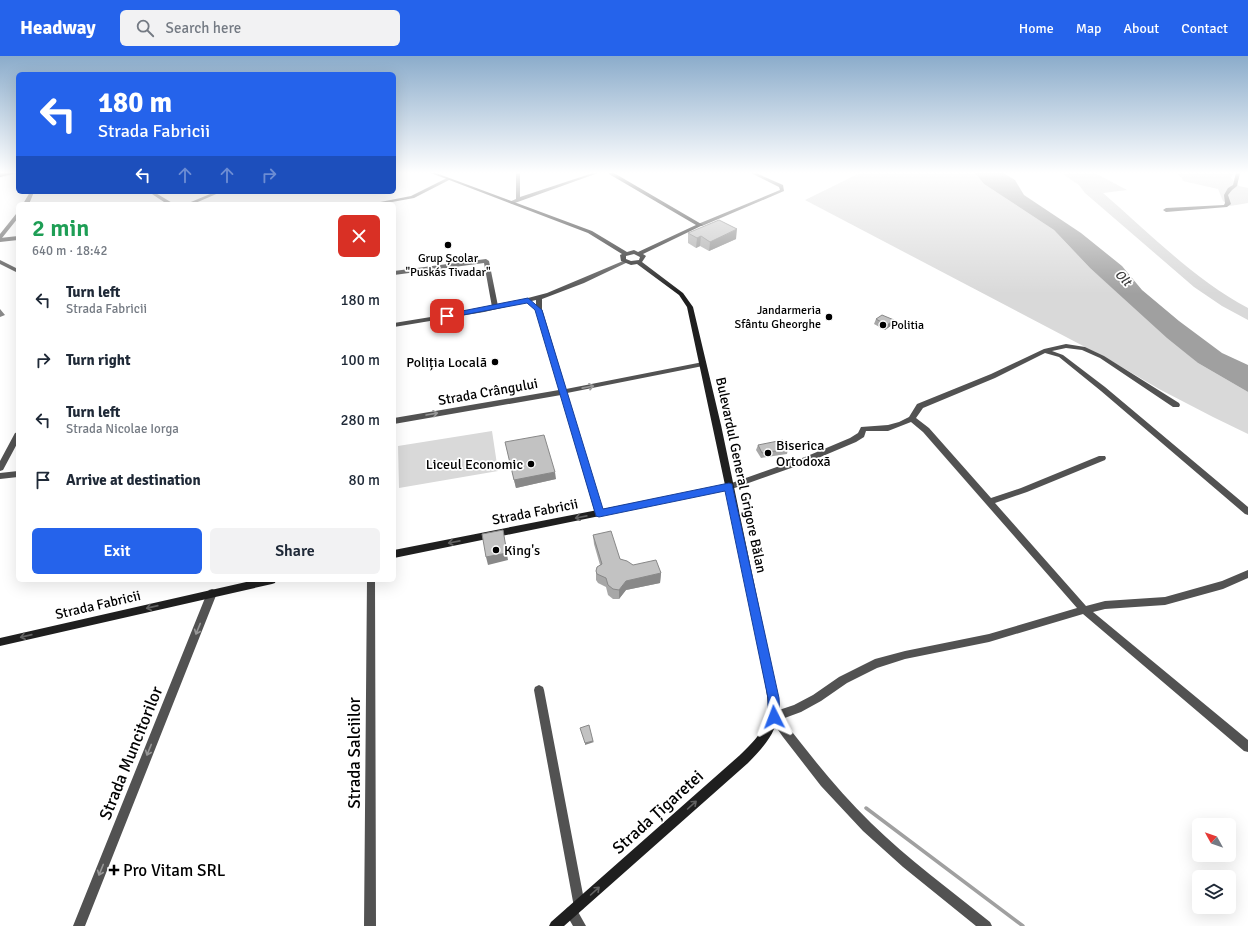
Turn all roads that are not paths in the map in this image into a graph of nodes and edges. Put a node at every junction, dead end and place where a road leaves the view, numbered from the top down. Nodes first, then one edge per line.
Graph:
1 (542, 214) edge
2 (681, 214) edge
3 (727, 214) edge
4 (16, 218) edge
5 (700, 225) junction
6 (0, 238) edge
7 (16, 238) edge
8 (625, 253) junction
9 (640, 253) junction
10 (0, 262) edge
11 (625, 262) junction
12 (638, 262) junction
13 (16, 270) edge
14 (396, 273) edge
15 (539, 297) junction
16 (528, 300) junction
17 (495, 308) junction
18 (539, 310) junction
19 (396, 325) edge
20 (1046, 350) junction
21 (703, 364) junction
22 (563, 392) junction
23 (1176, 405) dead end
24 (912, 419) junction
25 (396, 421) edge
26 (16, 439) edge
27 (1102, 458) dead end
28 (0, 468) edge
29 (16, 474) edge
30 (0, 476) edge
31 (729, 487) junction
32 (989, 502) junction
33 (1248, 512) edge
34 (599, 513) junction
35 (396, 554) edge
36 (1248, 574) edge
37 (263, 582) edge
38 (371, 582) edge
39 (212, 593) junction
40 (1084, 610) junction
41 (0, 642) edge
42 (539, 690) dead end
43 (774, 717) junction
44 (1248, 747) edge
45 (575, 909) junction
46 (79, 926) edge
47 (370, 926) edge
48 (555, 926) edge
49 (580, 926) edge
50 (986, 926) edge

1 - 8 main road
2 - 5 main road
3 - 5 street
4 - 6 street
5 - 9 main road
6 - 7 street
8 - 9 main road
8 - 11 main road
9 - 12 main road
10 - 13 street
11 - 12 main road
11 - 15 street
12 - 21 main road, Bulevardul General Grigore Bălan
14 - 17 street
15 - 16 street
15 - 18 street
16 - 17 street
16 - 18 street
17 - 19 street
18 - 22 street
20 - 23 street
20 - 24 street
20 - 33 street
22 -> 21 street, Strada Crângului
21 - 31 main road, Bulevardul General Grigore Bălan
25 -> 22 street, Strada Crângului
22 - 34 street
24 - 31 street
24 - 32 street
26 - 28 street
27 - 32 street
29 - 30 street
31 - 34 main road, Strada Fabricii
31 - 43 main road, Bulevardul General Grigore Bălan
32 - 40 street
34 -> 35 main road, Strada Fabricii
36 - 40 street
37 - 39 main road, Strada Fabricii
38 - 47 street, Strada Salciilor
39 -> 41 main road, Strada Fabricii
39 -> 46 street, Strada Muncitorilor
40 - 43 street
40 - 44 street
42 - 45 street
45 -> 43 main road, Strada Țigaretei
43 - 50 street
45 - 48 main road, Strada Țigaretei
45 - 49 street

